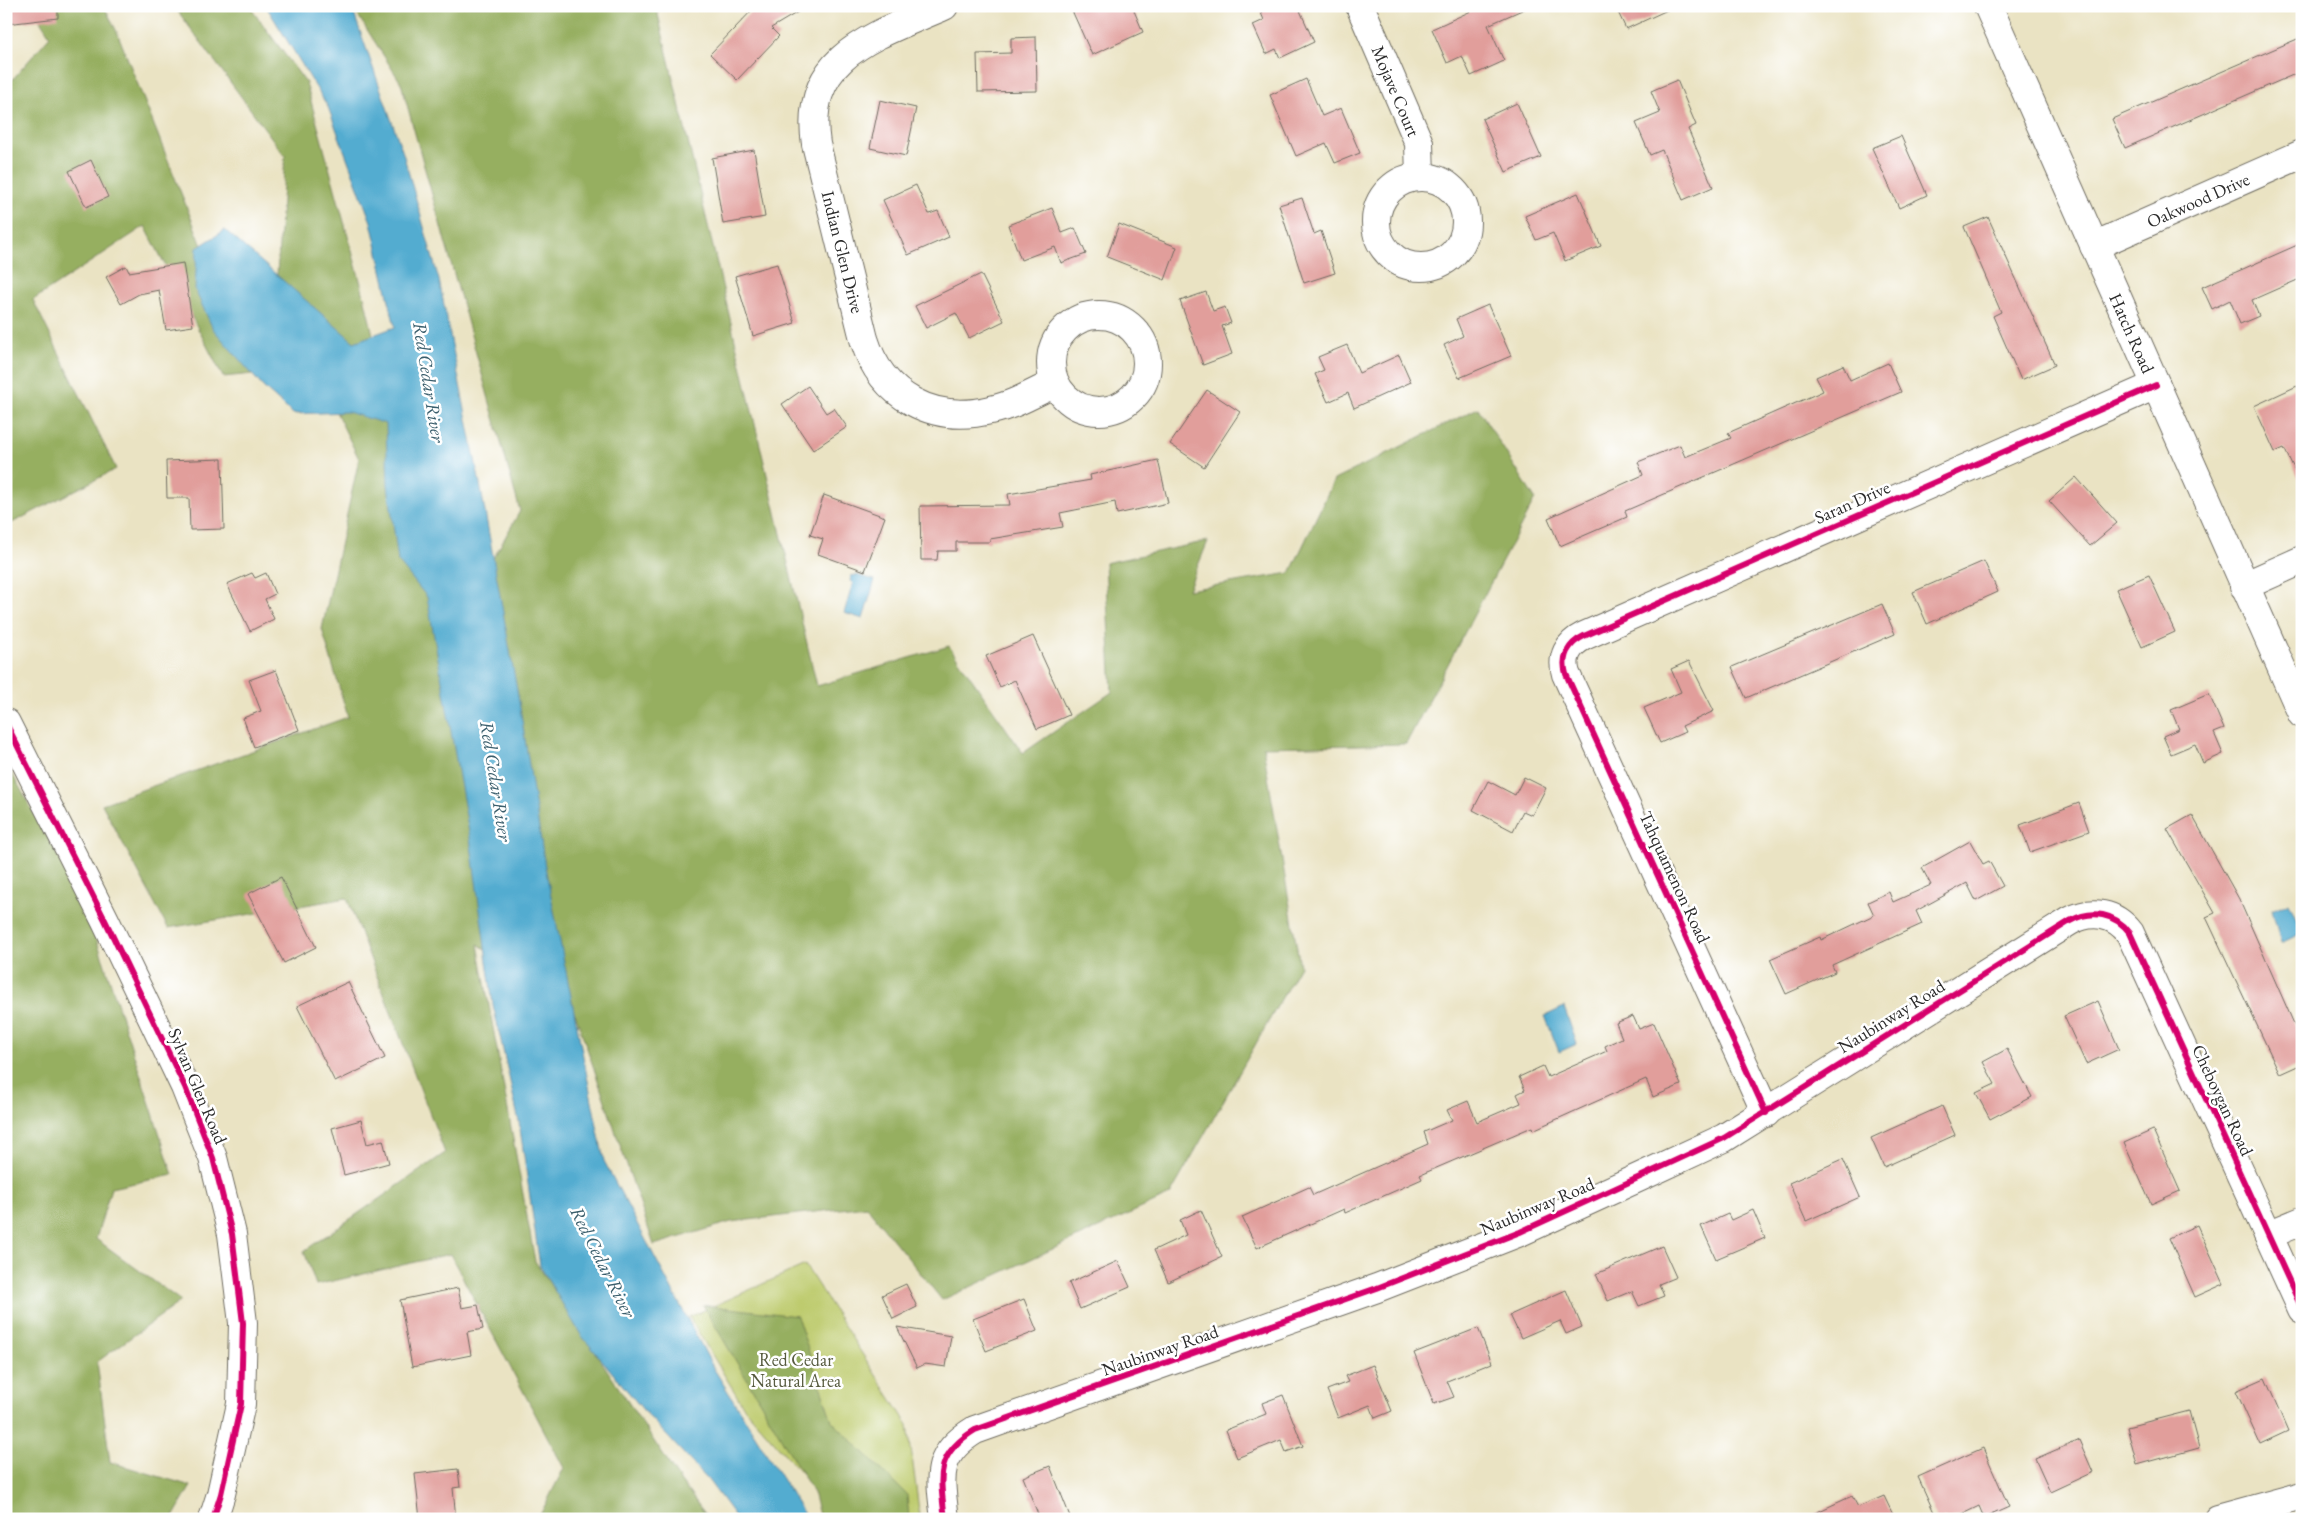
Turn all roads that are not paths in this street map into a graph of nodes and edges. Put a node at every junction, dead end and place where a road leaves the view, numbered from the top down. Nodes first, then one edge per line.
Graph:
1 (944, 6) edge
2 (1360, 6) edge
3 (1988, 6) edge
4 (2302, 154) edge
5 (1420, 177) dead end
6 (2094, 246) junction
7 (1055, 383) dead end
8 (2156, 386) junction
9 (2302, 560) edge
10 (2244, 586) junction
11 (1566, 652) joint
12 (2302, 714) edge
13 (6, 723) edge
14 (2105, 915) joint
15 (1766, 1113) junction
16 (2302, 1221) edge
17 (2268, 1235) junction
18 (2302, 1309) edge
19 (2302, 1496) edge
20 (213, 1519) edge
21 (945, 1519) edge
22 (2218, 1519) edge

1 - 7 street, Indian Glen Drive
2 - 5 street, Mojave Court
3 - 6 street, Hatch Road
4 - 6 street, Oakwood Drive
6 - 8 street, Hatch Road
8 - 10 street, Hatch Road
8 - 11 street, Saran Drive
9 - 10 street
10 - 12 street, Hatch Road
11 - 15 street, Tahquamenon Road
13 - 20 street, Sylvan Glen Road
14 - 15 street, Naubinway Road
14 - 17 street, Cheboygan Road
15 - 21 street, Naubinway Road
16 - 17 street
17 - 18 street, Cheboygan Road
19 - 22 street

